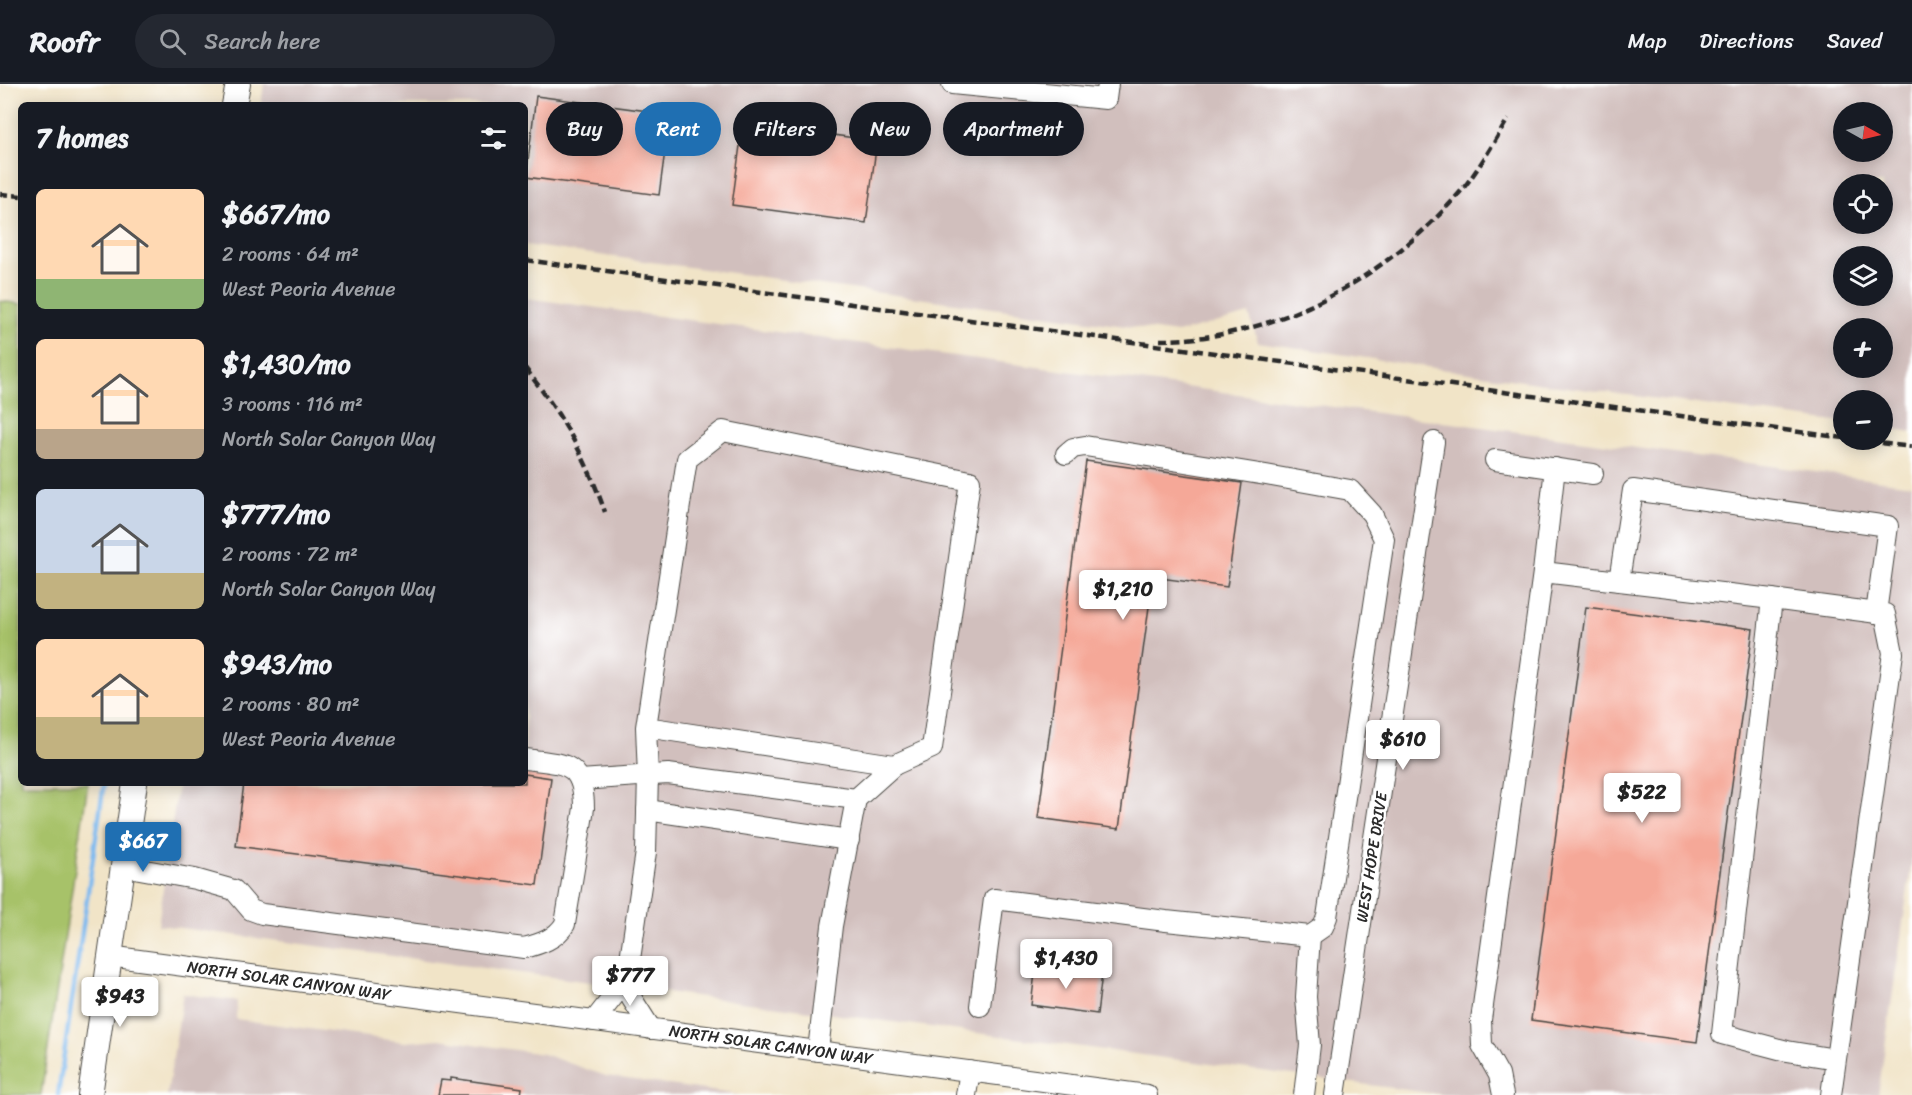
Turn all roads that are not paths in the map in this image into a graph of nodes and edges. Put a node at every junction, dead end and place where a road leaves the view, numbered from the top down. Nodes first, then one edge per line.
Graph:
1 (238, 84) edge
2 (952, 84) edge
3 (1108, 84) edge
4 (235, 102) edge
5 (1434, 442) dead end
6 (1065, 454) dead end
7 (1495, 460) dead end
8 (1555, 468) junction
9 (1593, 474) dead end
10 (1543, 572) junction
11 (1619, 581) junction
12 (1772, 599) junction
13 (1876, 613) junction
14 (646, 727) junction
15 (528, 759) edge
16 (894, 765) junction
17 (648, 776) junction
18 (580, 780) junction
19 (135, 786) edge
20 (856, 799) junction
21 (647, 810) junction
22 (849, 840) junction
23 (123, 866) junction
24 (1310, 936) junction
25 (109, 956) junction
26 (627, 979) junction
27 (980, 1006) dead end
28 (594, 1022) junction
29 (651, 1029) junction
30 (818, 1051) junction
31 (1836, 1059) junction
32 (970, 1071) junction
33 (90, 1095) edge
34 (966, 1095) edge
35 (1147, 1095) edge
36 (1304, 1095) edge
37 (1335, 1095) edge
38 (1503, 1095) edge
39 (1831, 1095) edge

1 - 4 main road
2 - 3 street
5 - 37 street, WEST HOPE DRIVE
6 - 24 street
7 - 8 street
8 - 9 street
8 - 10 street
10 - 11 street
10 - 38 street
11 - 12 street
11 - 13 street
12 - 13 street
12 - 31 street
13 - 31 street
14 - 16 street
14 - 16 street
14 - 17 street
15 - 18 street
16 - 20 street
17 - 18 street
17 - 20 street
17 - 21 street
18 - 23 street
19 - 23 main road
20 - 22 street
21 - 22 street
21 - 26 street
22 - 30 street
23 - 25 main road
24 - 27 street
24 - 36 street
25 - 28 street, NORTH SOLAR CANYON WAY
25 - 33 main road
26 - 28 street
26 - 29 street
28 - 29 street, NORTH SOLAR CANYON WAY
29 - 30 street, NORTH SOLAR CANYON WAY
30 - 32 street, NORTH SOLAR CANYON WAY
31 - 39 street
32 - 34 street
32 - 35 street, NORTH SOLAR CANYON WAY

